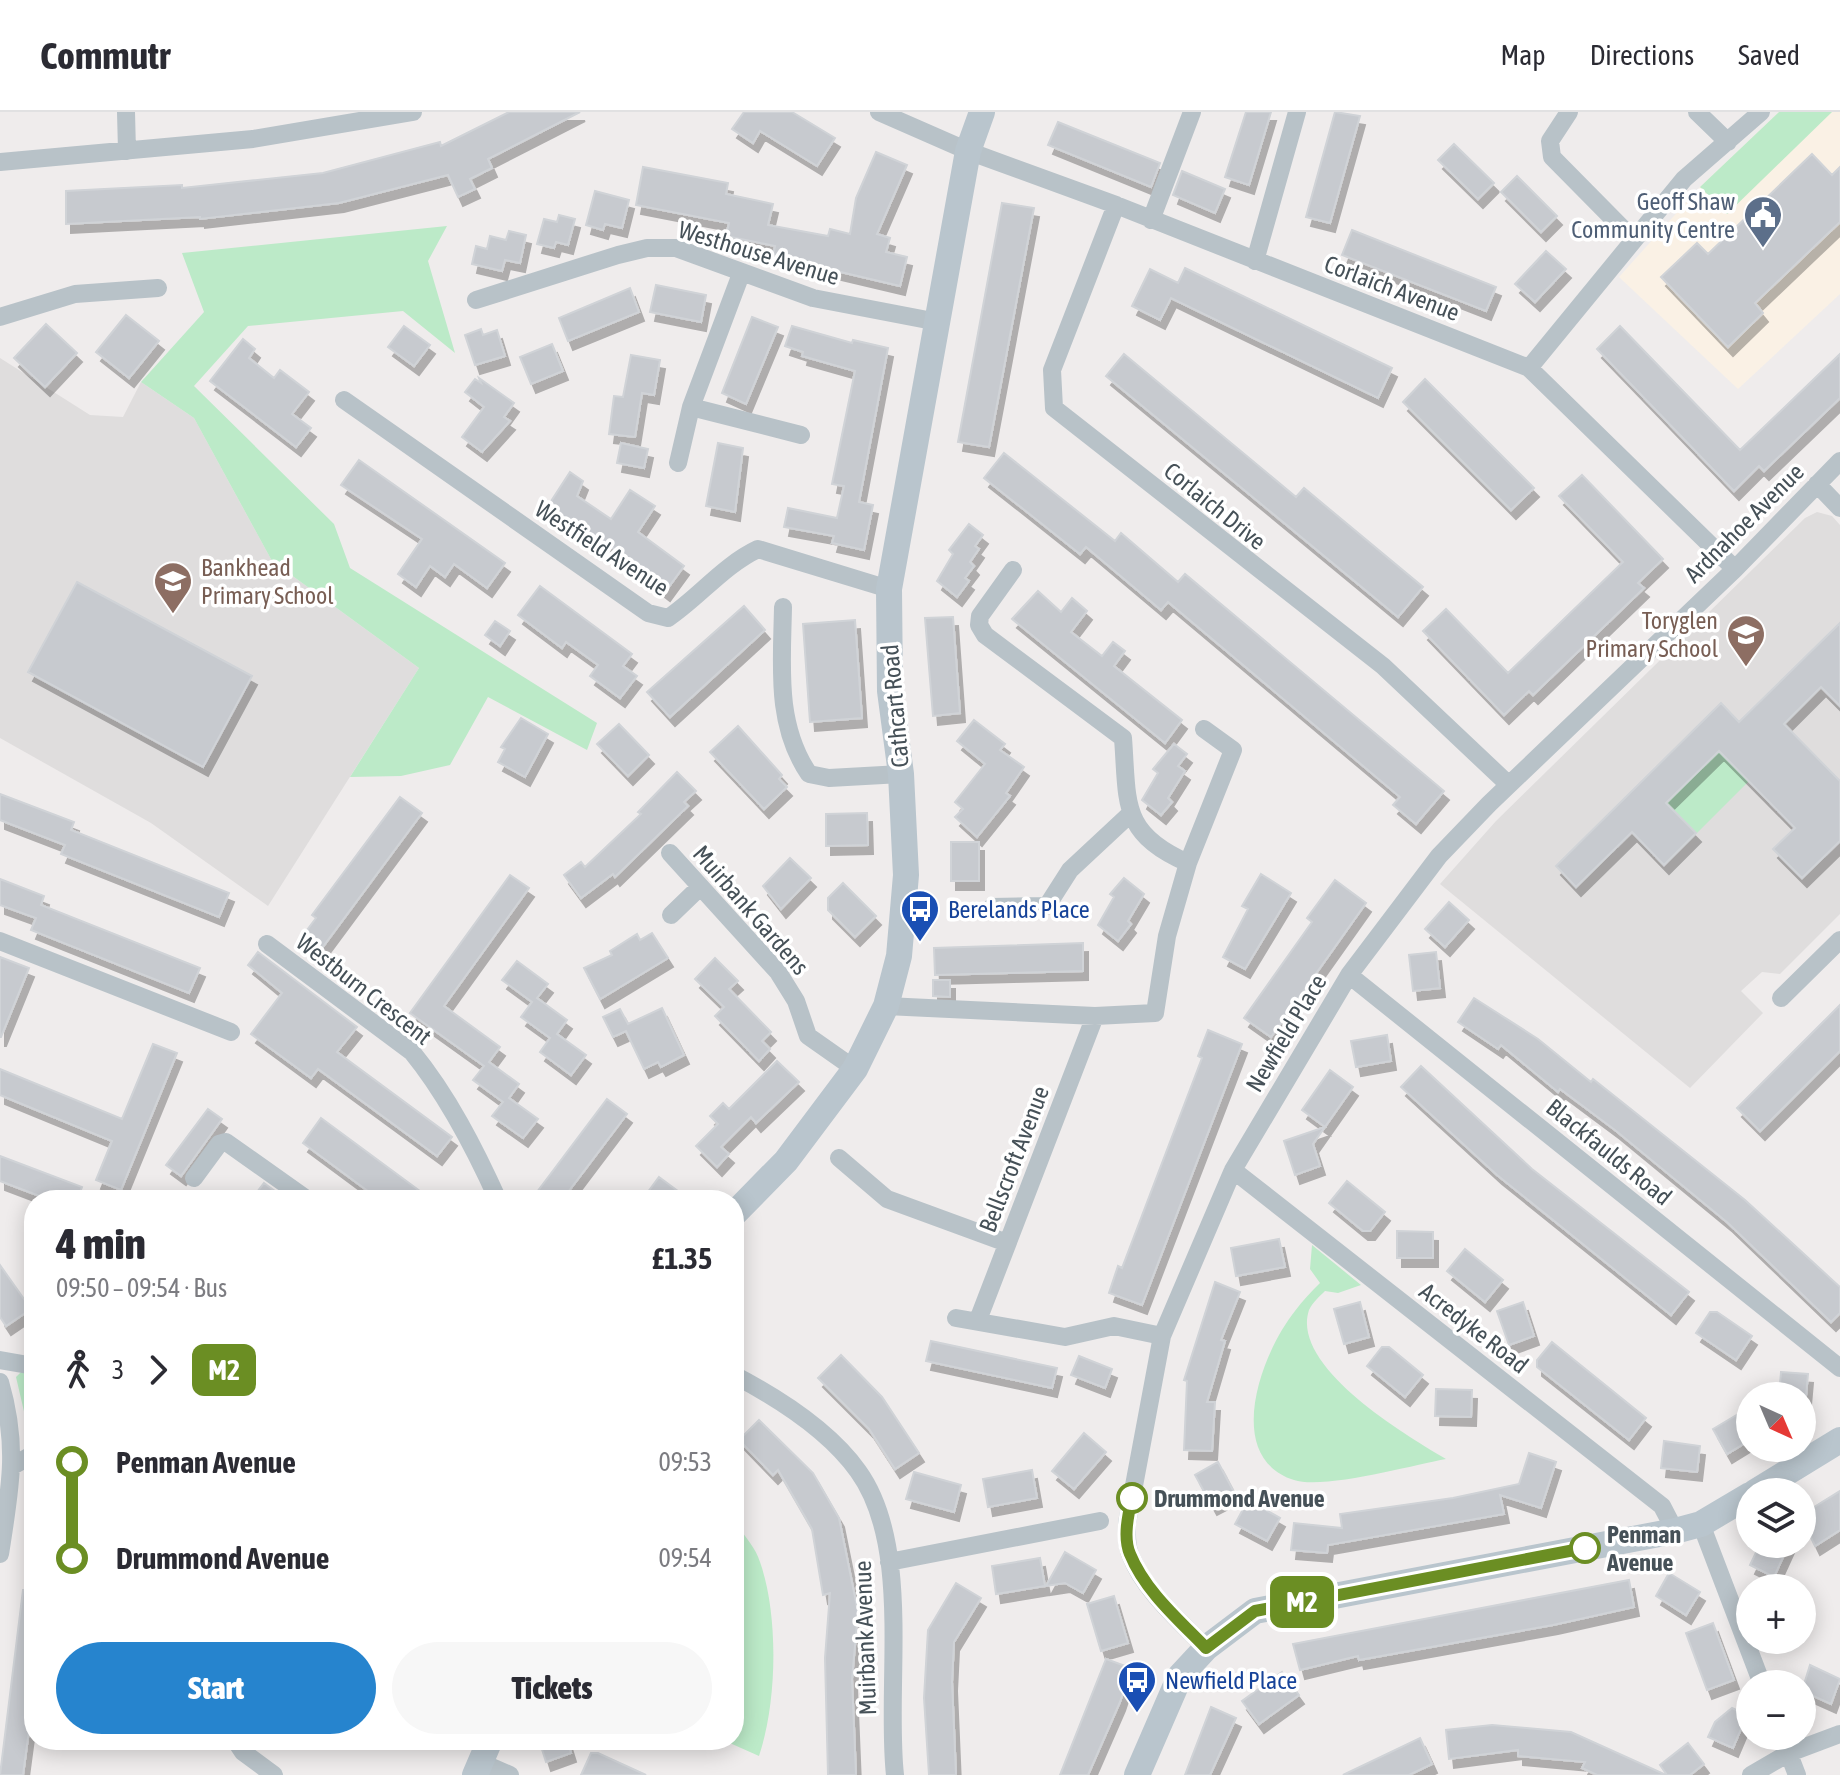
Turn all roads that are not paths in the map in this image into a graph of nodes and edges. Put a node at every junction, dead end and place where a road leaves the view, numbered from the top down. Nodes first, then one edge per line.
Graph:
1 (126, 112) edge
2 (879, 112) edge
3 (982, 112) edge
4 (1192, 112) edge
5 (1297, 112) edge
6 (1569, 112) edge
7 (1697, 112) edge
8 (1761, 112) edge
9 (407, 113) edge
10 (1728, 142) junction
11 (127, 151) junction
12 (968, 151) junction
13 (0, 162) edge
14 (1116, 205) junction
15 (1151, 220) junction
16 (1634, 240) junction
17 (1255, 261) junction
18 (741, 274) junction
19 (158, 288) dead end
20 (476, 300) dead end
21 (0, 317) edge
22 (938, 322) junction
23 (1529, 368) junction
24 (344, 400) dead end
25 (691, 407) junction
26 (801, 435) dead end
27 (1840, 461) edge
28 (678, 463) dead end
29 (1817, 484) junction
30 (1840, 508) edge
31 (1735, 569) junction
32 (1013, 570) dead end
33 (889, 589) junction
34 (783, 607) dead end
35 (1204, 729) dead end
36 (901, 774) junction
37 (1508, 784) junction
38 (1129, 815) junction
39 (670, 853) dead end
40 (1188, 863) junction
41 (700, 887) junction
42 (992, 907) dead end
43 (671, 915) dead end
44 (1840, 940) edge
45 (0, 941) edge
46 (267, 944) dead end
47 (1349, 975) junction
48 (1781, 998) dead end
49 (886, 1006) junction
50 (1095, 1016) junction
51 (231, 1032) dead end
52 (855, 1069) junction
53 (839, 1158) dead end
54 (1233, 1170) junction
55 (194, 1178) dead end
56 (294, 1190) edge
57 (494, 1190) edge
58 (744, 1204) edge
59 (1007, 1243) junction
60 (956, 1318) dead end
61 (978, 1320) junction
62 (1162, 1336) junction
63 (0, 1360) edge
64 (24, 1364) edge
65 (1840, 1368) edge
66 (744, 1380) edge
67 (0, 1382) edge
68 (1840, 1440) edge
69 (24, 1460) edge
70 (14, 1465) junction
71 (1778, 1478) edge
72 (1736, 1503) edge
73 (1100, 1521) dead end
74 (1701, 1524) junction
75 (1675, 1531) junction
76 (0, 1554) edge
77 (889, 1562) junction
78 (1206, 1648) junction
79 (1757, 1670) edge
80 (1840, 1734) edge
81 (1816, 1739) edge
82 (242, 1750) edge
83 (1780, 1750) edge
84 (1788, 1750) edge
85 (482, 1759) edge
86 (274, 1775) edge
87 (510, 1775) edge
88 (895, 1775) edge
89 (1137, 1775) edge
90 (1751, 1775) edge
91 (1797, 1775) edge

1 - 11 street
2 - 12 street, Corlaich Avenue
3 - 12 street, Cathcart Road
4 - 15 street
5 - 17 street
6 - 16 street
7 - 10 street
8 - 10 street
9 - 11 street
10 - 16 street
11 - 13 street
12 - 14 street, Corlaich Avenue
12 - 22 street, Cathcart Road
14 - 15 street, Corlaich Avenue
14 - 37 street, Corlaich Drive
15 - 17 street, Corlaich Avenue
16 - 23 street
17 - 23 street, Corlaich Avenue
18 - 20 street, Westhouse Avenue
18 - 22 street, Westhouse Avenue
18 - 25 street
19 - 21 street
22 - 33 street, Cathcart Road
23 - 31 street, Corlaich Avenue
24 - 33 street, Westfield Avenue
25 - 26 street
25 - 28 street
27 - 29 street, Ardnahoe Avenue
29 - 30 street
29 - 31 street, Ardnahoe Avenue
31 - 37 street, Ardnahoe Avenue
32 - 38 street
33 - 36 street, Cathcart Road
34 - 36 street
35 - 40 street
36 - 49 street, Cathcart Road
37 - 47 street, Newfield Place
38 - 40 street
38 - 42 street
39 - 41 street, Muirbank Gardens
40 - 50 street
41 - 43 street
41 - 52 street, Muirbank Gardens
44 - 48 street
45 - 51 street
46 - 57 street, Westburn Crescent
47 - 54 street, Newfield Place
47 - 65 street, Blackfaulds Road
49 - 50 street
49 - 52 street, Cathcart Road
50 - 59 street, Bellscroft Avenue
52 - 58 street, Cathcart Road
53 - 59 street
54 - 62 street, Newfield Place
54 - 75 street, Acredyke Road
55 - 56 street
59 - 61 street, Bellscroft Avenue
60 - 61 street
61 - 62 street
62 - 78 street, Newfield Place
63 - 64 street
66 - 77 street, Muirbank Avenue
67 - 70 street
68 - 71 street
69 - 70 street
70 - 76 street
72 - 74 street
73 - 77 street
74 - 75 street
74 - 79 street
75 - 78 street
77 - 88 street, Muirbank Avenue
78 - 89 street
80 - 81 street
82 - 86 street
83 - 90 street
84 - 91 street
85 - 87 street

